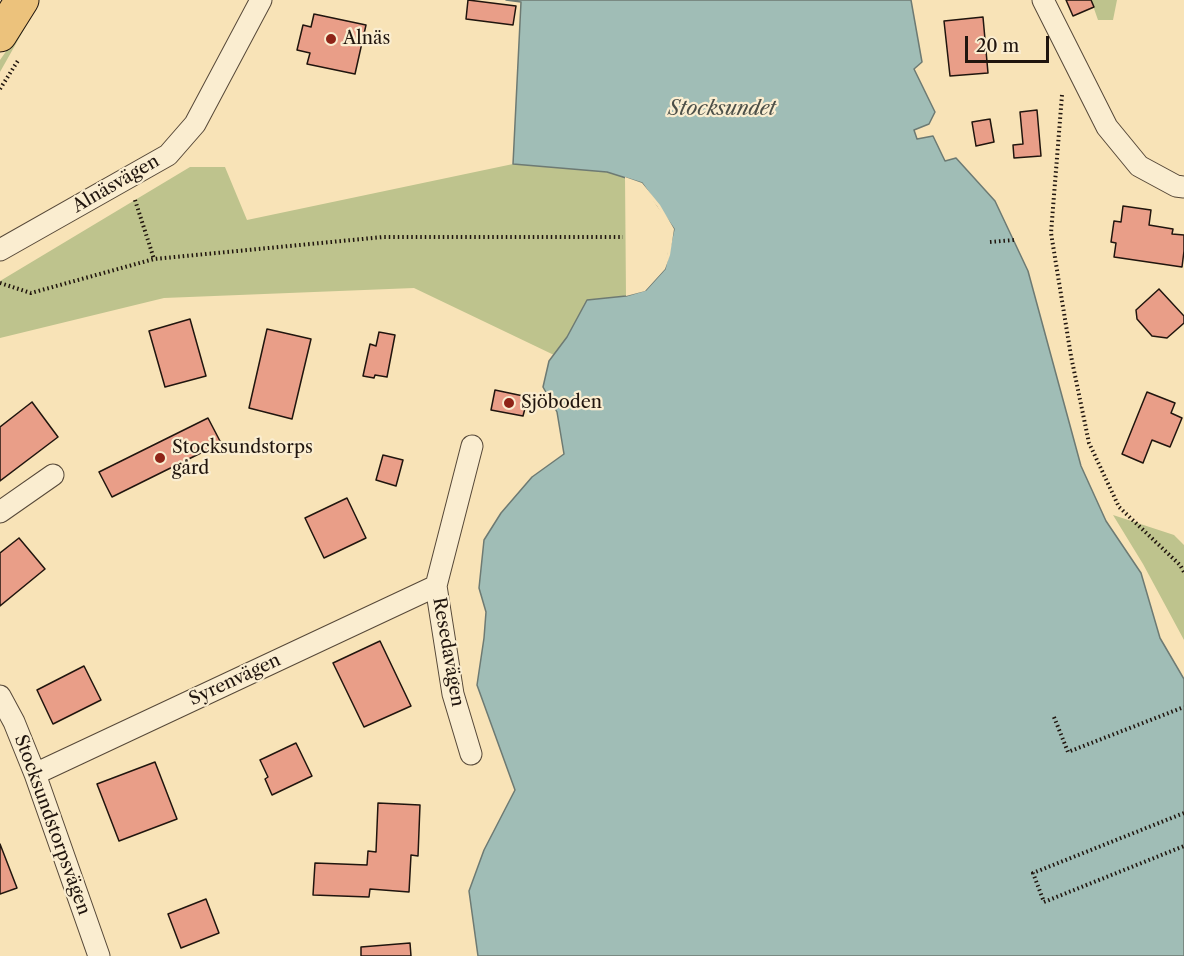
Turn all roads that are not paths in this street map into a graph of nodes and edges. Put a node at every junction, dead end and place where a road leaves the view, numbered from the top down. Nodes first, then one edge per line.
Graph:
1 (22, 0) edge
2 (261, 0) edge
3 (1043, 0) edge
4 (0, 35) edge
5 (1184, 187) edge
6 (0, 250) edge
7 (472, 446) dead end
8 (53, 475) dead end
9 (0, 512) edge
10 (436, 586) junction
11 (0, 696) edge
12 (471, 754) dead end
13 (35, 774) junction
14 (99, 956) edge

1 - 4 highway
2 - 6 street, Alnäsvägen
3 - 5 street
7 - 10 street, Resedavägen
8 - 9 street
10 - 12 street, Resedavägen
10 - 13 street, Syrenvägen
11 - 13 street, Stocksundstorpsvägen
13 - 14 street, Stocksundstorpsvägen

